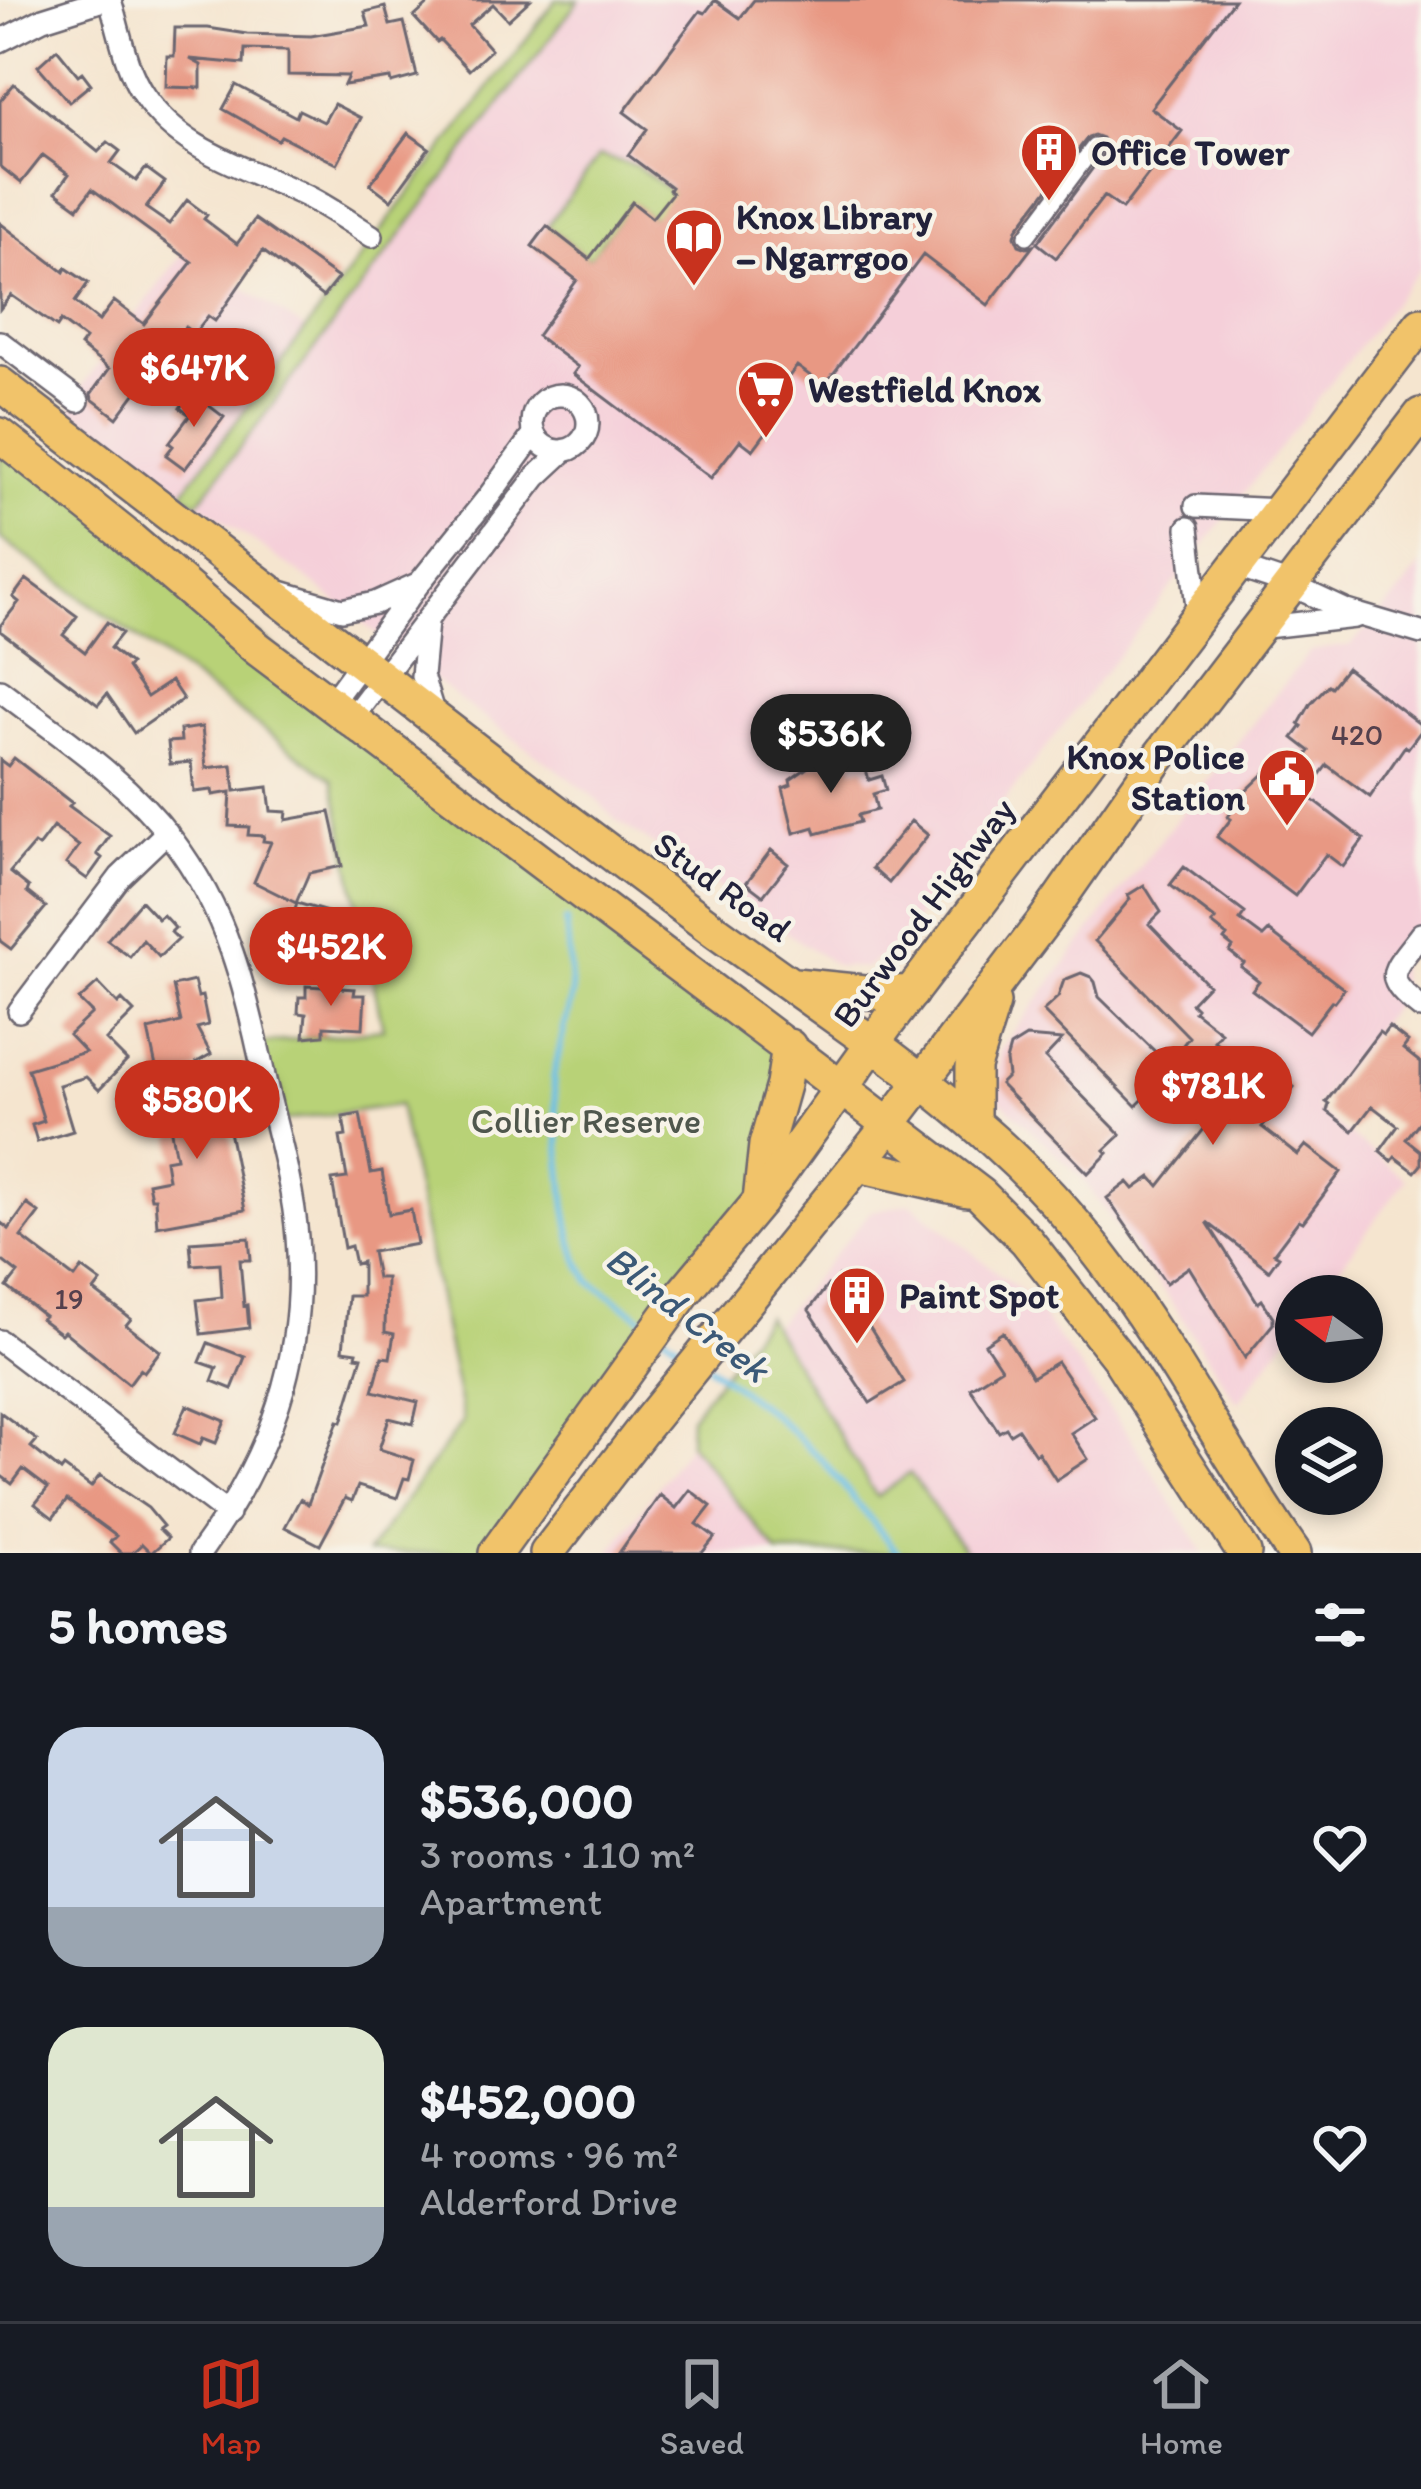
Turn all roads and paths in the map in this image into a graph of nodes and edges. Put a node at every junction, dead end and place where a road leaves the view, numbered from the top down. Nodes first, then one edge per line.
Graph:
1 (106, 0) edge
2 (0, 41) edge
3 (1094, 147) dead end
4 (371, 236) dead end
5 (1028, 236) dead end
6 (1421, 324) edge
7 (0, 342) edge
8 (0, 383) edge
9 (78, 401) dead end
10 (1421, 415) edge
11 (534, 434) junction
12 (0, 435) edge
13 (565, 450) junction
14 (1280, 510) junction
15 (1245, 557) junction
16 (420, 582) junction
17 (1291, 585) junction
18 (264, 587) junction
19 (1361, 616) junction
20 (1198, 617) junction
21 (427, 622) junction
22 (1257, 628) junction
23 (1421, 633) edge
24 (372, 670) junction
25 (0, 690) edge
26 (341, 711) junction
27 (436, 720) junction
28 (167, 832) junction
29 (1421, 934) edge
30 (1001, 979) junction
31 (793, 985) junction
32 (911, 993) junction
33 (1421, 1008) edge
34 (20, 1011) dead end
35 (872, 1043) junction
36 (789, 1046) junction
37 (922, 1080) junction
38 (840, 1087) junction
39 (973, 1120) junction
40 (890, 1124) junction
41 (858, 1165) junction
42 (980, 1194) junction
43 (760, 1201) junction
44 (0, 1341) edge
45 (228, 1514) junction
46 (200, 1553) edge
47 (496, 1553) edge
48 (547, 1553) edge
49 (1244, 1553) edge
50 (1294, 1553) edge

1 - 2 street
1 - 4 street
3 - 5 street
6 - 14 main road, Burwood Highway
7 - 9 street
8 - 18 main road, Stud Road
10 - 17 main road
11 - 13 street
11 - 13 street
11 - 16 street
12 - 26 main road
13 - 21 street
14 - 15 main road, Burwood Highway
14 - 20 street
15 - 17 street
15 - 20 main road, Burwood Highway
16 - 18 street
16 - 24 street
17 - 19 street
17 - 22 main road
18 - 24 main road, Stud Road
19 - 22 street
19 - 23 street
20 - 32 main road, Burwood Highway
21 - 24 street
21 - 27 street
22 - 30 main road
24 - 26 street
24 - 27 main road, Stud Road
25 - 28 street
26 - 36 main road
27 - 31 main road, Stud Road
28 - 34 street
28 - 45 street
29 - 33 street
30 - 37 main road
30 - 39 main road
31 - 32 main road
31 - 35 main road, Stud Road
32 - 35 main road, Burwood Highway
35 - 37 main road, Stud Road
35 - 38 main road, Burwood Highway
36 - 38 main road
36 - 43 main road
37 - 39 main road, Stud Road
37 - 40 main road
38 - 40 main road
38 - 43 main road, Burwood Highway
39 - 50 main road, Stud Road
40 - 41 main road
40 - 42 main road
41 - 42 main road
41 - 48 main road
42 - 49 main road
43 - 47 main road, Burwood Highway
44 - 45 street
45 - 46 street

